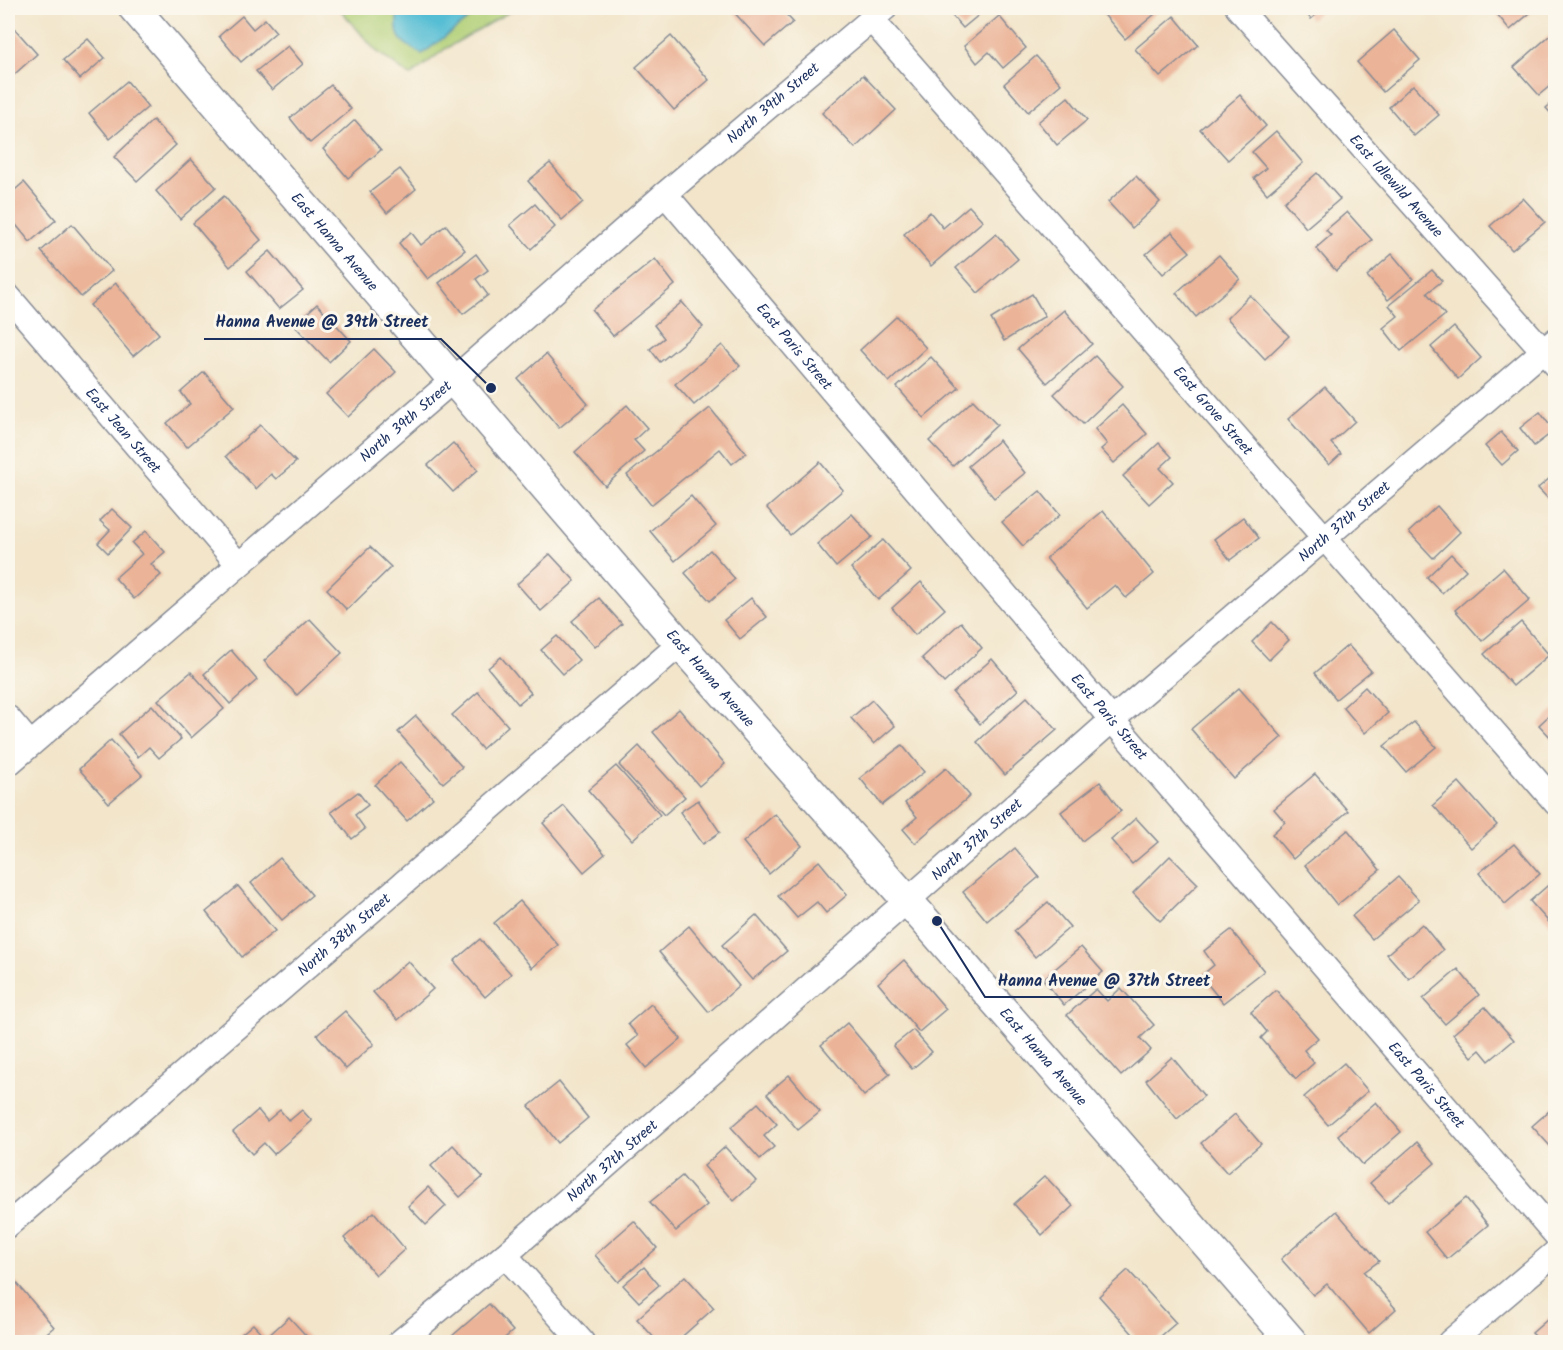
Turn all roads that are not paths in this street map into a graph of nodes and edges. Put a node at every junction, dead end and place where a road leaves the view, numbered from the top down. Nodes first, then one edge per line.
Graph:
1 (134, 8) edge
2 (1238, 8) edge
3 (878, 13) edge
4 (665, 194) junction
5 (8, 296) edge
6 (1551, 352) edge
7 (452, 381) junction
8 (1324, 537) junction
9 (238, 564) junction
10 (680, 644) junction
11 (8, 718) edge
12 (1112, 720) junction
13 (30, 744) junction
14 (8, 764) edge
15 (1556, 803) edge
16 (907, 900) junction
17 (8, 1225) edge
18 (1556, 1235) edge
19 (1556, 1252) edge
20 (505, 1255) junction
21 (400, 1342) edge
22 (582, 1342) edge
23 (1292, 1342) edge
24 (1450, 1342) edge

1 - 7 street, East Hanna Avenue
2 - 6 street, East Idlewild Avenue
3 - 4 street, North 39th Street
3 - 8 street, East Grove Street
4 - 7 street, North 39th Street
4 - 12 street, East Paris Street
5 - 9 street, East Jean Street
6 - 8 street, North 37th Street
7 - 9 street, North 39th Street
7 - 10 street, East Hanna Avenue
8 - 12 street, North 37th Street
8 - 15 street, East Grove Street
9 - 13 street, North 39th Street
10 - 16 street, East Hanna Avenue
10 - 17 street, North 38th Street
11 - 13 street
12 - 16 street, North 37th Street
12 - 18 street, East Paris Street
13 - 14 street, North 39th Street
16 - 20 street, North 37th Street
16 - 23 street, East Hanna Avenue
19 - 24 street
20 - 21 street, North 37th Street
20 - 22 street

